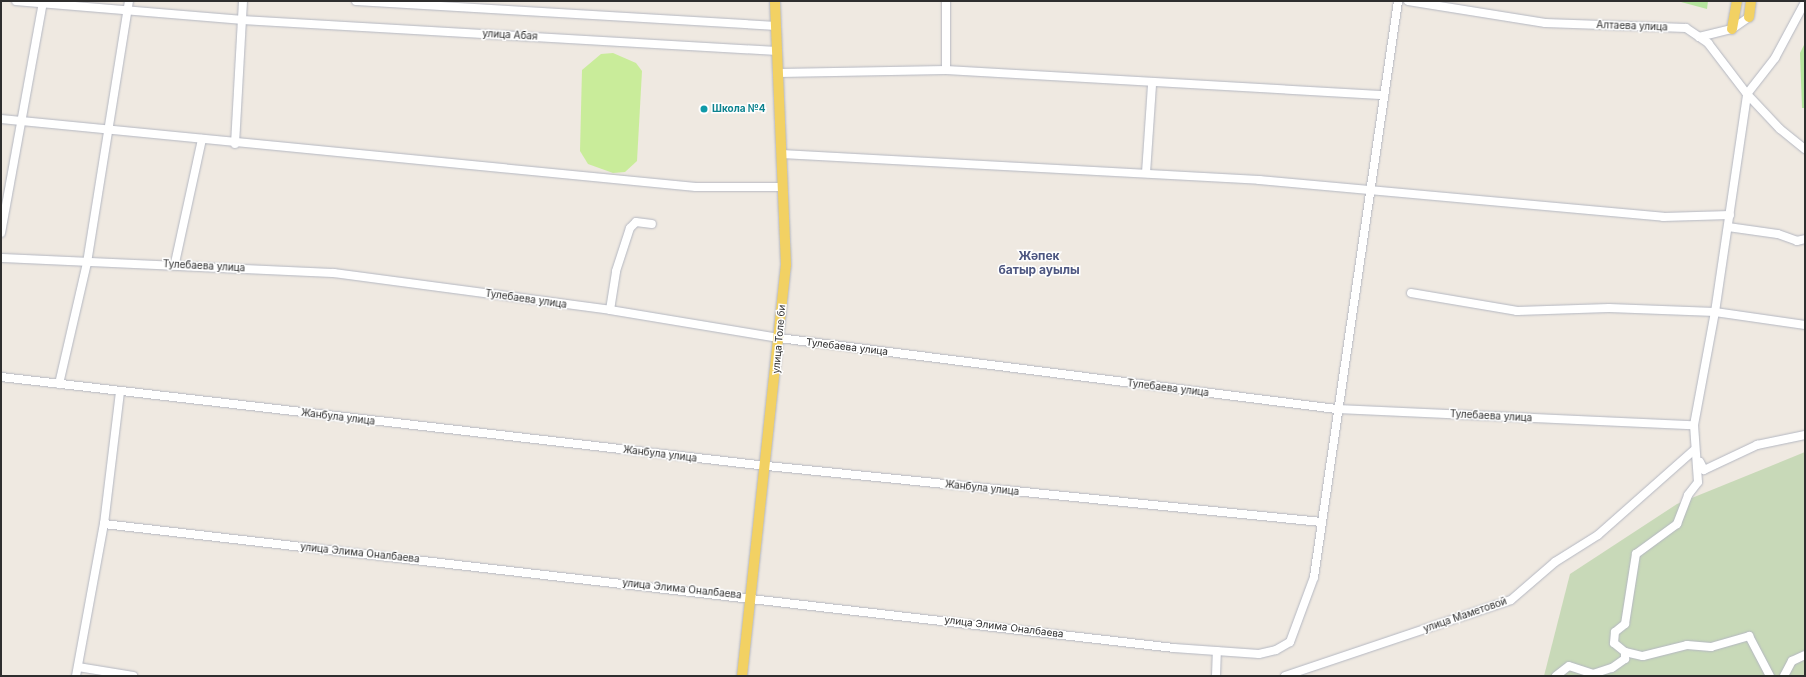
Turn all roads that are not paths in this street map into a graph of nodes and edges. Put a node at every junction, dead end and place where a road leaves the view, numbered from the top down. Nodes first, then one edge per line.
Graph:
1 (16, 1) edge
2 (129, 1) edge
3 (243, 1) edge
4 (356, 1) edge
5 (775, 1) edge
6 (946, 1) edge
7 (1398, 1) edge
8 (1408, 1) edge
9 (1737, 1) edge
10 (1751, 1) edge
11 (43, 2) edge
12 (1805, 2) edge
13 (127, 11) junction
14 (1749, 17) joint
15 (242, 20) junction
16 (776, 26) junction
17 (1732, 29) junction
18 (1699, 37) junction
19 (777, 51) junction
20 (946, 70) junction
21 (779, 73) junction
22 (1152, 84) junction
23 (1746, 94) junction
24 (1384, 96) junction
25 (1, 119) edge
26 (20, 120) junction
27 (106, 128) junction
28 (202, 139) junction
29 (235, 144) junction
30 (1805, 149) edge
31 (781, 154) junction
32 (1146, 173) junction
33 (783, 186) junction
34 (1370, 192) junction
35 (1730, 215) junction
36 (652, 224) dead end
37 (1728, 227) junction
38 (1, 233) edge
39 (1805, 239) edge
40 (1, 258) edge
41 (87, 263) junction
42 (175, 263) junction
43 (1411, 293) dead end
44 (610, 310) junction
45 (1715, 312) junction
46 (1805, 325) edge
47 (779, 338) junction
48 (1, 377) edge
49 (59, 384) junction
50 (120, 390) junction
51 (1336, 409) junction
52 (1694, 425) junction
53 (1805, 435) edge
54 (1694, 450) junction
55 (767, 466) junction
56 (1320, 522) junction
57 (104, 524) junction
58 (752, 597) junction
59 (1217, 651) junction
60 (1625, 652) junction
61 (1805, 655) edge
62 (78, 667) junction
63 (76, 676) edge
64 (133, 676) edge
65 (742, 676) edge
66 (1216, 676) edge
67 (1285, 676) edge
68 (1556, 676) edge
69 (1770, 676) edge
70 (1784, 676) edge

1 - 11 street, улица Абая
2 - 13 street
3 - 15 street
4 - 16 street
5 - 16 main road, улица Толе би
6 - 20 street
7 - 24 street
8 - 18 street, Алтаева улица
9 - 17 main road
10 - 14 main road
11 - 13 street, улица Абая
11 - 26 street
12 - 23 street
13 - 15 street, улица Абая
13 - 27 street
14 - 17 street
15 - 19 street, улица Абая
15 - 29 street
16 - 19 main road, улица Толе би
17 - 18 street
18 - 23 street, Алтаева улица
19 - 21 main road, улица Толе би
20 - 21 street
20 - 22 street
21 - 31 main road, улица Толе би
22 - 24 street
22 - 32 street
23 - 30 street, Алтаева улица
23 - 35 street
24 - 34 street
25 - 26 street
26 - 27 street
26 - 38 street
27 - 28 street
27 - 41 street
28 - 29 street
28 - 42 street
29 - 33 street
31 - 32 street
31 - 33 main road, улица Толе би
32 - 34 street
33 - 47 main road, улица Толе би
34 - 35 street
34 - 51 street
35 - 37 street
36 - 44 street
37 - 39 street
37 - 45 street
40 - 41 street, Тулебаева улица
41 - 42 street, Тулебаева улица
41 - 49 street
42 - 44 street, Тулебаева улица
43 - 45 street
44 - 47 street, Тулебаева улица
45 - 46 street
45 - 52 street
47 - 51 street, Тулебаева улица
47 - 55 main road, улица Толе би
48 - 49 street, Жанбула улица
49 - 50 street, Жанбула улица
50 - 55 street, Жанбула улица
50 - 57 street
51 - 52 street, Тулебаева улица
51 - 56 street
52 - 54 street
53 - 54 street
54 - 60 street
54 - 67 street, улица Маметовой
55 - 56 street, Жанбула улица
55 - 58 main road, улица Толе би
56 - 59 street, улица Элима Оналбаева
57 - 58 street, улица Элима Оналбаева
57 - 62 street
58 - 59 street, улица Элима Оналбаева
58 - 65 main road, улица Толе би
59 - 66 street
60 - 68 street
60 - 69 street
61 - 70 street
62 - 63 street
62 - 64 street

